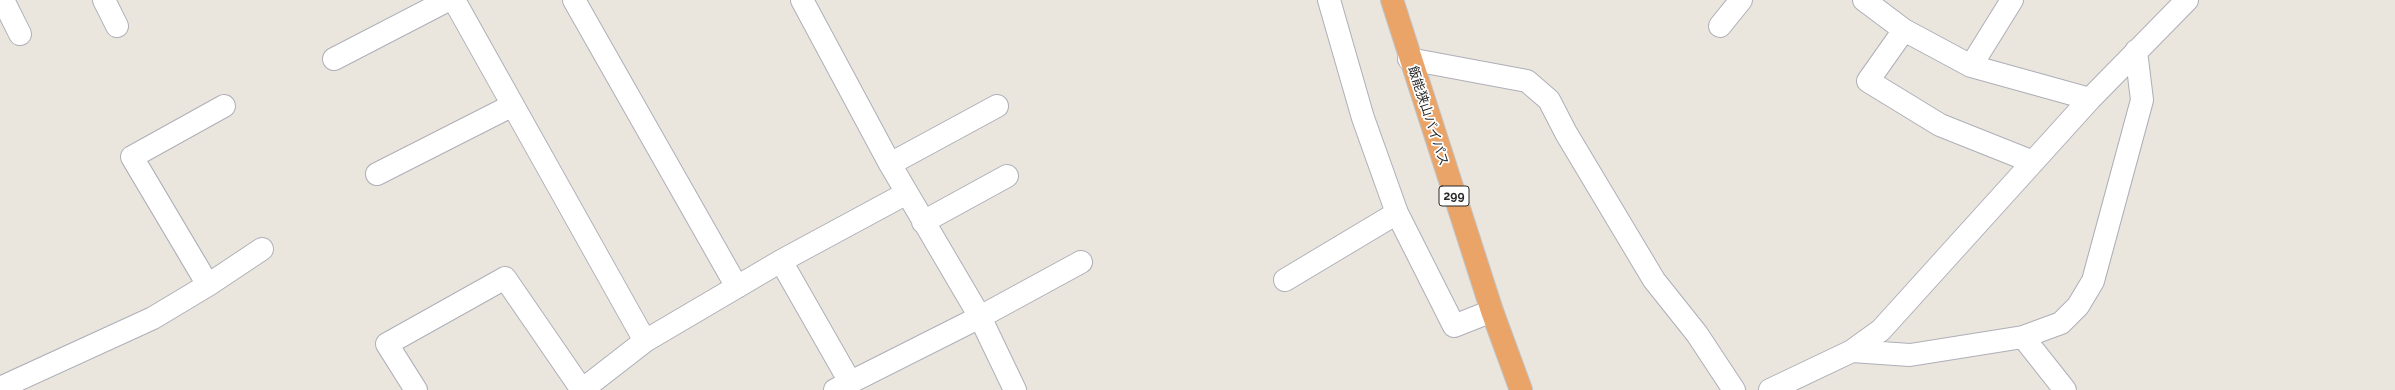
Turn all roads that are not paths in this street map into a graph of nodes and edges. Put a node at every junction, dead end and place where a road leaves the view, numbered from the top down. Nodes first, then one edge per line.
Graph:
1 (3, 0) edge
2 (104, 0) edge
3 (448, 0) edge
4 (454, 0) edge
5 (574, 0) edge
6 (802, 0) edge
7 (1329, 0) edge
8 (1392, 0) edge
9 (1740, 0) edge
10 (1864, 0) edge
11 (2012, 0) edge
12 (2185, 1) edge
13 (117, 26) dead end
14 (1720, 26) dead end
15 (1904, 30) junction
16 (20, 34) dead end
17 (2136, 51) junction
18 (334, 59) dead end
19 (1409, 59) junction
20 (1971, 66) junction
21 (2090, 99) junction
22 (513, 105) junction
23 (224, 106) dead end
24 (997, 106) dead end
25 (2033, 162) junction
26 (890, 164) junction
27 (377, 174) dead end
28 (1007, 176) dead end
29 (907, 192) junction
30 (1397, 213) junction
31 (923, 222) junction
32 (262, 249) dead end
33 (781, 261) junction
34 (1081, 262) dead end
35 (1285, 280) dead end
36 (208, 285) junction
37 (737, 287) junction
38 (1492, 311) junction
39 (980, 317) junction
40 (2023, 337) junction
41 (644, 341) junction
42 (1852, 350) junction
43 (842, 386) edge
44 (0, 388) edge
45 (416, 390) edge
46 (582, 390) edge
47 (1015, 390) edge
48 (1521, 390) edge
49 (1734, 390) edge
50 (1770, 390) edge
51 (2065, 390) edge

1 - 16 street
2 - 13 street
3 - 18 street
4 - 22 street
5 - 37 street
6 - 26 street
7 - 30 street
8 - 19 highway, 飯能狭山バイパス / 299
9 - 14 street
10 - 15 street
11 - 20 street
12 - 17 street
15 - 20 street
15 - 25 street
17 - 21 street
17 - 40 street
19 - 38 highway, 飯能狭山バイパス / 299
19 - 49 street
20 - 21 street
21 - 25 street
22 - 27 street
22 - 41 street
23 - 36 street
24 - 26 street
25 - 42 street
26 - 29 street
28 - 31 street
29 - 31 street
29 - 33 street
30 - 35 street
30 - 38 street
31 - 39 street
32 - 36 street
33 - 37 street
33 - 43 street
34 - 39 street
36 - 44 street
37 - 41 street
38 - 48 highway, 飯能狭山バイパス / 299
39 - 43 street
39 - 47 street
40 - 42 street
40 - 51 street
41 - 46 street
42 - 50 street
45 - 46 street

